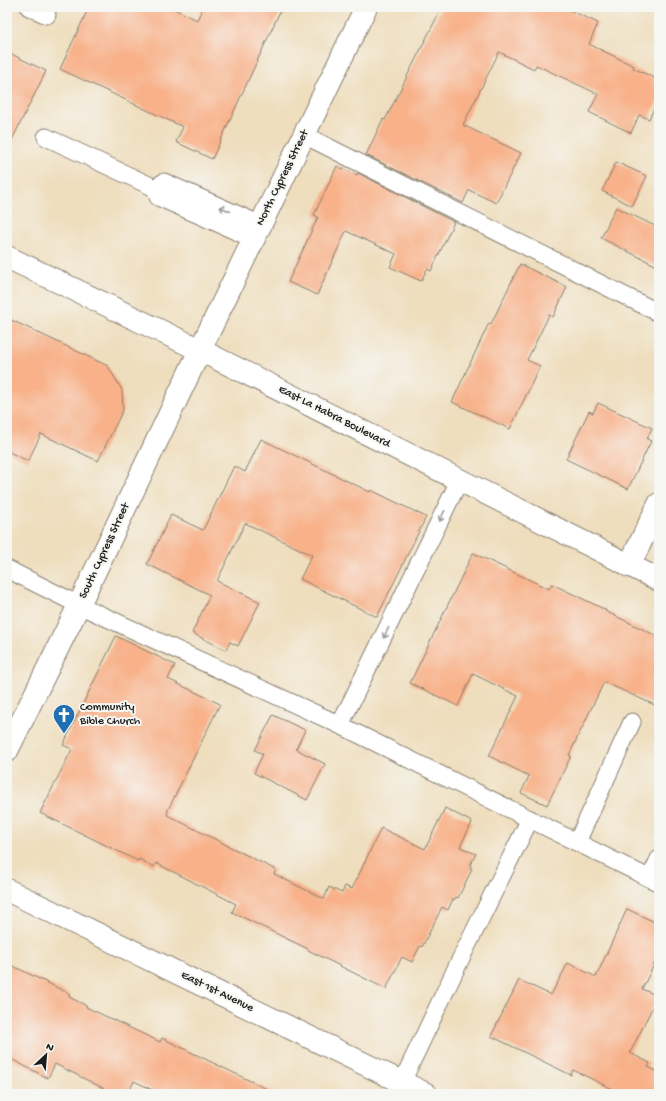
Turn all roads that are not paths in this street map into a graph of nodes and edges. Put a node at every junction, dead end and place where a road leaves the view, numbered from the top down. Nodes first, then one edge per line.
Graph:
1 (29, 7) edge
2 (366, 7) edge
3 (47, 16) dead end
4 (304, 135) junction
5 (46, 137) dead end
6 (257, 232) junction
7 (7, 257) edge
8 (659, 313) edge
9 (200, 350) junction
10 (459, 481) junction
11 (659, 504) edge
12 (629, 566) junction
13 (7, 568) edge
14 (659, 580) edge
15 (79, 606) junction
16 (632, 722) dead end
17 (340, 725) junction
18 (7, 751) edge
19 (530, 819) junction
20 (577, 842) junction
21 (659, 859) edge
22 (654, 880) edge
23 (7, 890) edge
24 (402, 1082) junction
25 (426, 1094) edge

1 - 3 lane
2 - 4 street, North Cypress Street
4 - 6 street, North Cypress Street
4 - 8 lane
5 - 6 lane
6 - 9 street, North Cypress Street
7 - 9 street, East La Habra Boulevard
9 - 10 street, East La Habra Boulevard
9 - 15 street, South Cypress Street
10 - 12 street, East La Habra Boulevard
10 -> 17 lane
11 - 12 street
12 - 14 street, East La Habra Boulevard
13 - 15 lane
15 - 17 lane
15 - 18 street, South Cypress Street
16 - 20 lane
17 - 19 lane
19 - 20 lane
19 - 24 lane
20 - 22 lane
21 - 22 lane
23 - 24 street, East 1st Avenue
24 - 25 street, East 1st Avenue

